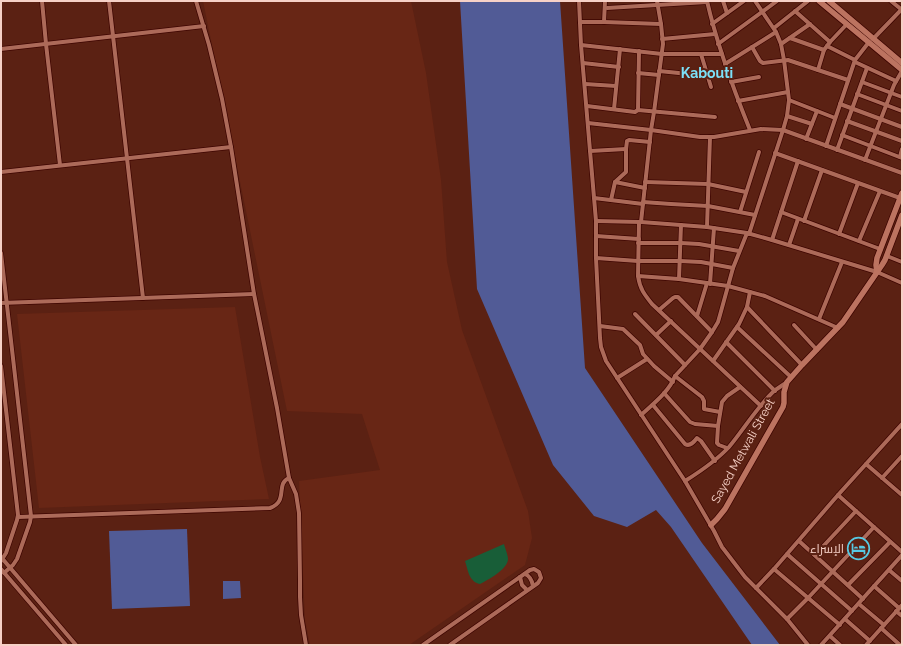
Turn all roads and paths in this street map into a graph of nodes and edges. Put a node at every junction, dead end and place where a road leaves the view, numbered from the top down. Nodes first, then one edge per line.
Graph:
1 (42, 1) edge
2 (110, 1) edge
3 (196, 1) edge
4 (579, 1) edge
5 (605, 1) edge
6 (723, 1) edge
7 (744, 1) edge
8 (755, 1) edge
9 (777, 1) edge
10 (808, 1) edge
11 (820, 1) edge
12 (891, 1) edge
13 (707, 2) edge
14 (831, 2) edge
15 (657, 3) edge
16 (607, 8) dead end
17 (902, 10) edge
18 (763, 11) junction
19 (795, 11) junction
20 (727, 13) junction
21 (580, 22) junction
22 (604, 22) junction
23 (662, 24) junction
24 (712, 24) junction
25 (810, 24) junction
26 (847, 24) junction
27 (204, 26) junction
28 (775, 30) junction
29 (715, 34) junction
30 (114, 36) junction
31 (790, 38) junction
32 (662, 39) junction
33 (871, 41) junction
34 (830, 42) junction
35 (46, 44) junction
36 (718, 44) junction
37 (781, 44) junction
38 (581, 45) junction
39 (752, 47) junction
40 (826, 48) junction
41 (1, 49) edge
42 (620, 49) junction
43 (639, 51) junction
44 (662, 54) junction
45 (701, 54) junction
46 (722, 54) junction
47 (784, 60) junction
48 (855, 61) junction
49 (583, 63) junction
50 (725, 64) junction
51 (618, 67) junction
52 (867, 68) junction
53 (902, 68) edge
54 (818, 70) junction
55 (638, 72) junction
56 (659, 73) junction
57 (708, 76) junction
58 (760, 77) dead end
59 (848, 80) junction
60 (896, 81) junction
61 (731, 82) junction
62 (862, 82) junction
63 (585, 84) junction
64 (616, 86) junction
65 (711, 87) dead end
66 (788, 92) junction
67 (890, 93) junction
68 (857, 94) junction
69 (902, 97) edge
70 (789, 100) junction
71 (738, 101) junction
72 (840, 104) junction
73 (886, 105) junction
74 (587, 106) junction
75 (852, 108) junction
76 (614, 109) junction
77 (638, 110) junction
78 (817, 111) junction
79 (902, 111) edge
80 (654, 112) junction
81 (787, 116) junction
82 (715, 117) dead end
83 (835, 118) junction
84 (880, 118) junction
85 (847, 121) junction
86 (588, 123) junction
87 (812, 124) junction
88 (902, 127) edge
89 (651, 130) junction
90 (750, 130) junction
91 (783, 130) junction
92 (876, 132) junction
93 (842, 135) junction
94 (710, 137) junction
95 (806, 139) junction
96 (902, 141) edge
97 (650, 142) junction
98 (870, 145) junction
99 (826, 146) junction
100 (231, 147) junction
101 (626, 149) junction
102 (902, 149) edge
103 (837, 150) junction
104 (590, 151) junction
105 (760, 152) dead end
106 (775, 153) junction
107 (901, 157) edge
108 (128, 158) junction
109 (865, 160) junction
110 (798, 161) junction
111 (60, 166) junction
112 (822, 170) junction
113 (1, 172) edge
114 (902, 173) edge
115 (615, 182) junction
116 (645, 182) junction
117 (858, 183) junction
118 (708, 184) junction
119 (645, 188) junction
120 (880, 191) junction
121 (746, 192) junction
122 (901, 195) edge
123 (594, 198) junction
124 (611, 200) junction
125 (643, 203) junction
126 (708, 206) junction
127 (740, 212) junction
128 (781, 212) junction
129 (755, 215) junction
130 (902, 215) edge
131 (798, 219) junction
132 (804, 221) junction
133 (596, 222) junction
134 (640, 222) junction
135 (681, 225) junction
136 (707, 228) junction
137 (714, 228) junction
138 (748, 233) junction
139 (838, 234) junction
140 (596, 236) junction
141 (772, 240) junction
142 (638, 241) junction
143 (859, 241) junction
144 (681, 243) junction
145 (789, 245) junction
146 (713, 246) junction
147 (880, 249) junction
148 (739, 250) junction
149 (1, 253) edge
150 (887, 256) junction
151 (596, 258) junction
152 (638, 260) junction
153 (680, 261) junction
154 (842, 262) junction
155 (902, 262) edge
156 (712, 264) junction
157 (733, 268) junction
158 (877, 272) junction
159 (638, 276) junction
160 (679, 279) junction
161 (902, 283) edge
162 (709, 284) junction
163 (728, 286) junction
164 (750, 292) junction
165 (254, 294) junction
166 (143, 298) junction
167 (1, 303) edge
168 (7, 303) junction
169 (747, 306) junction
170 (659, 310) junction
171 (635, 314) dead end
172 (697, 316) junction
173 (819, 319) junction
174 (671, 321) junction
175 (600, 326) junction
176 (737, 326) junction
177 (794, 326) dead end
178 (838, 328) junction
179 (712, 332) junction
180 (656, 335) junction
181 (726, 342) junction
182 (700, 349) junction
183 (817, 350) junction
184 (647, 359) junction
185 (713, 361) junction
186 (685, 365) junction
187 (802, 365) junction
188 (1, 366) edge
189 (675, 376) junction
190 (617, 378) junction
191 (789, 380) junction
192 (673, 382) junction
193 (740, 387) junction
194 (775, 391) junction
195 (664, 393) junction
196 (653, 405) junction
197 (761, 406) junction
198 (720, 412) junction
199 (641, 415) junction
200 (902, 424) edge
201 (718, 426) junction
202 (727, 448) junction
203 (902, 456) edge
204 (715, 460) junction
205 (866, 464) junction
206 (290, 478) junction
207 (882, 478) junction
208 (685, 482) junction
209 (901, 493) edge
210 (838, 495) junction
211 (856, 511) junction
212 (31, 516) junction
213 (18, 517) junction
214 (711, 525) junction
215 (874, 527) junction
216 (799, 541) junction
217 (890, 542) junction
218 (902, 553) edge
219 (787, 554) junction
220 (815, 555) junction
221 (2, 559) edge
222 (10, 568) junction
223 (1, 569) edge
224 (774, 569) junction
225 (889, 570) junction
226 (833, 571) junction
227 (4, 573) junction
228 (525, 574) junction
229 (520, 577) junction
230 (902, 581) edge
231 (821, 584) junction
232 (848, 585) junction
233 (533, 586) junction
234 (874, 586) junction
235 (756, 588) junction
236 (527, 590) junction
237 (808, 598) junction
238 (863, 598) junction
239 (859, 604) junction
240 (899, 608) edge
241 (852, 611) junction
242 (902, 616) edge
243 (787, 619) junction
244 (845, 619) junction
245 (840, 625) junction
246 (882, 627) junction
247 (830, 636) junction
248 (870, 641) junction
249 (426, 644) edge
250 (66, 645) edge
251 (76, 645) edge
252 (306, 645) edge
253 (450, 645) edge
254 (808, 645) edge
255 (821, 645) edge
256 (840, 645) edge
257 (866, 645) edge
258 (900, 645) edge

1 - 35 street
2 - 30 street
3 - 27 street
4 - 21 street
5 - 22 street
6 - 20 street
7 - 20 street
8 - 18 street
9 - 18 street
10 - 19 street
11 - 26 street
12 - 17 street
13 - 15 street
13 - 24 street
14 - 33 street
15 - 16 street
15 - 23 street
17 - 33 street
18 - 28 street
18 - 36 street
19 - 25 street
19 - 28 street
20 - 24 street
21 - 22 street
21 - 38 street
22 - 23 street
23 - 32 street
24 - 29 street
25 - 31 street
25 - 34 street
26 - 33 street
26 - 34 street
27 - 30 street
27 - 100 street
28 - 37 street
28 - 39 street
29 - 32 street
29 - 36 street
30 - 35 street
30 - 108 street
31 - 37 street
31 - 40 street
32 - 44 street
33 - 48 street
33 - 53 street
34 - 40 street
35 - 41 street
35 - 111 street
36 - 46 street
37 - 47 street
38 - 42 street
38 - 49 street
39 - 47 street
39 - 50 street
40 - 48 street
40 - 54 street
42 - 43 street
42 - 51 street
43 - 44 street
43 - 55 street
44 - 45 street
44 - 56 street
45 - 46 street
45 - 57 street
46 - 50 street
47 - 54 street
47 - 66 street
48 - 52 street
48 - 59 street
49 - 51 street
49 - 63 street
50 - 61 street
51 - 64 street
52 - 60 street
52 - 62 street
53 - 60 street
54 - 59 street
55 - 56 street
55 - 77 street
56 - 57 street
56 - 80 street
57 - 65 street
58 - 61 street
59 - 72 street
60 - 67 street
61 - 71 street
62 - 67 street
62 - 68 street
63 - 64 street
63 - 74 street
64 - 76 street
66 - 70 street
66 - 71 street
67 - 69 street
67 - 73 street
68 - 73 street
68 - 75 street
70 - 78 street
70 - 81 street
71 - 90 street
72 - 75 street
72 - 83 street
73 - 79 street
73 - 84 street
74 - 76 street
74 - 86 street
75 - 84 street
75 - 85 street
76 - 77 street
77 - 80 street
78 - 83 street
78 - 87 street
80 - 82 street
80 - 89 street
81 - 87 street
81 - 91 street
83 - 99 street
84 - 88 street
84 - 92 street
85 - 92 street
85 - 93 street
86 - 89 street
86 - 104 street
87 - 95 street
89 - 94 street
89 - 97 street
90 - 91 street
90 - 94 street
91 - 95 street
91 - 106 street
92 - 96 street
92 - 98 street
93 - 98 street
93 - 103 street
94 - 118 street
95 - 99 street
97 - 101 street
97 - 116 street
98 - 107 street
98 - 109 street
99 - 103 street
100 - 108 street
100 - 165 street
101 - 104 street
101 - 115 street
102 - 107 street
103 - 109 street
104 - 123 street
105 - 121 street
106 - 110 street
106 - 129 street
108 - 111 street
108 - 166 street
109 - 114 street
110 - 112 street
110 - 128 street
111 - 113 street
112 - 117 street
112 - 132 street
115 - 119 street
115 - 124 street
116 - 118 street
116 - 119 street
117 - 120 street
117 - 139 street
118 - 121 street
118 - 126 street
119 - 125 street
120 - 122 street
120 - 143 street
121 - 127 street
122 - 147 street
123 - 124 street
123 - 133 street
124 - 125 street
125 - 126 street
125 - 134 street
126 - 127 street
126 - 136 street
127 - 129 street
128 - 131 street
128 - 141 street
129 - 138 street
130 - 150 street
131 - 132 street
131 - 145 street
132 - 139 street
133 - 134 street
133 - 140 street
134 - 135 street
134 - 142 street
135 - 136 street
135 - 144 street
136 - 137 street
137 - 138 street
137 - 146 street
138 - 141 street
138 - 148 street
139 - 143 street
140 - 142 street
140 - 151 street
141 - 145 street
142 - 144 street
142 - 152 street
143 - 147 street
144 - 146 street
144 - 153 street
145 - 154 street
146 - 148 street
146 - 156 street
147 - 158 street
148 - 157 street
149 - 168 street
150 - 155 street
150 - 158 street
151 - 152 street
151 - 175 street
152 - 153 street
152 - 159 street
153 - 156 street
153 - 160 street
154 - 158 street
154 - 173 street
156 - 157 street
156 - 162 street
157 - 163 street
158 - 161 street
158 - 178 street
159 - 160 street
159 - 170 street
160 - 162 street
162 - 163 street
162 - 172 street
163 - 164 street
163 - 179 street
164 - 169 street
164 - 173 street
165 - 166 street
165 - 206 street
166 - 168 street
167 - 168 street
168 - 212 street
169 - 176 street
169 - 187 street
170 - 172 street
170 - 174 street
171 - 180 street
172 - 179 street
173 - 178 street
174 - 180 street
174 - 182 street
175 - 184 street
175 - 190 street
176 - 181 street
176 - 191 street
177 - 183 street
178 - 183 street
179 - 182 street
180 - 186 street
181 - 185 street
181 - 194 street
182 - 185 street
182 - 186 street
183 - 187 street
184 - 190 street
184 - 192 street
185 - 193 street
186 - 189 street
187 - 191 street
188 - 213 street
189 - 192 street
189 - 198 street
190 - 199 street
191 - 194 street
191 - 214 street, Sayed Metwali Street
192 - 195 street
193 - 197 street
193 - 198 street
194 - 197 street
195 - 196 street
195 - 201 street
196 - 199 street
196 - 204 street
197 - 202 street
198 - 201 street
199 - 208 street
200 - 205 street
201 - 202 street
202 - 204 street
203 - 207 street
204 - 208 street
205 - 207 street
205 - 210 street
206 - 212 street
206 - 252 street
207 - 209 street
208 - 214 street
210 - 211 street
210 - 216 street
211 - 215 street
211 - 220 street
212 - 213 street
212 - 222 street
213 - 221 street
214 - 235 street
215 - 217 street
215 - 226 street
216 - 219 street
216 - 220 street
217 - 218 street
217 - 232 street
218 - 225 street
219 - 224 street
219 - 231 street
220 - 226 street
221 - 222 street
222 - 227 street
222 - 251 street
223 - 227 street
224 - 235 street
224 - 237 street
225 - 230 street
225 - 234 street
226 - 231 street
226 - 232 street
227 - 250 street
228 - 229 street
228 - 233 street
228 - 233 street
229 - 236 street
229 - 249 street
231 - 237 street
231 - 241 street
232 - 238 street
233 - 236 street
234 - 238 street
234 - 240 street
235 - 243 street
236 - 253 street
237 - 243 street
237 - 245 street
238 - 239 street
239 - 241 street
239 - 246 street
240 - 242 street
240 - 246 street
241 - 244 street
243 - 254 street
244 - 245 street
244 - 248 street
245 - 247 street
246 - 248 street
246 - 258 street
247 - 255 street
247 - 256 street
248 - 257 street

